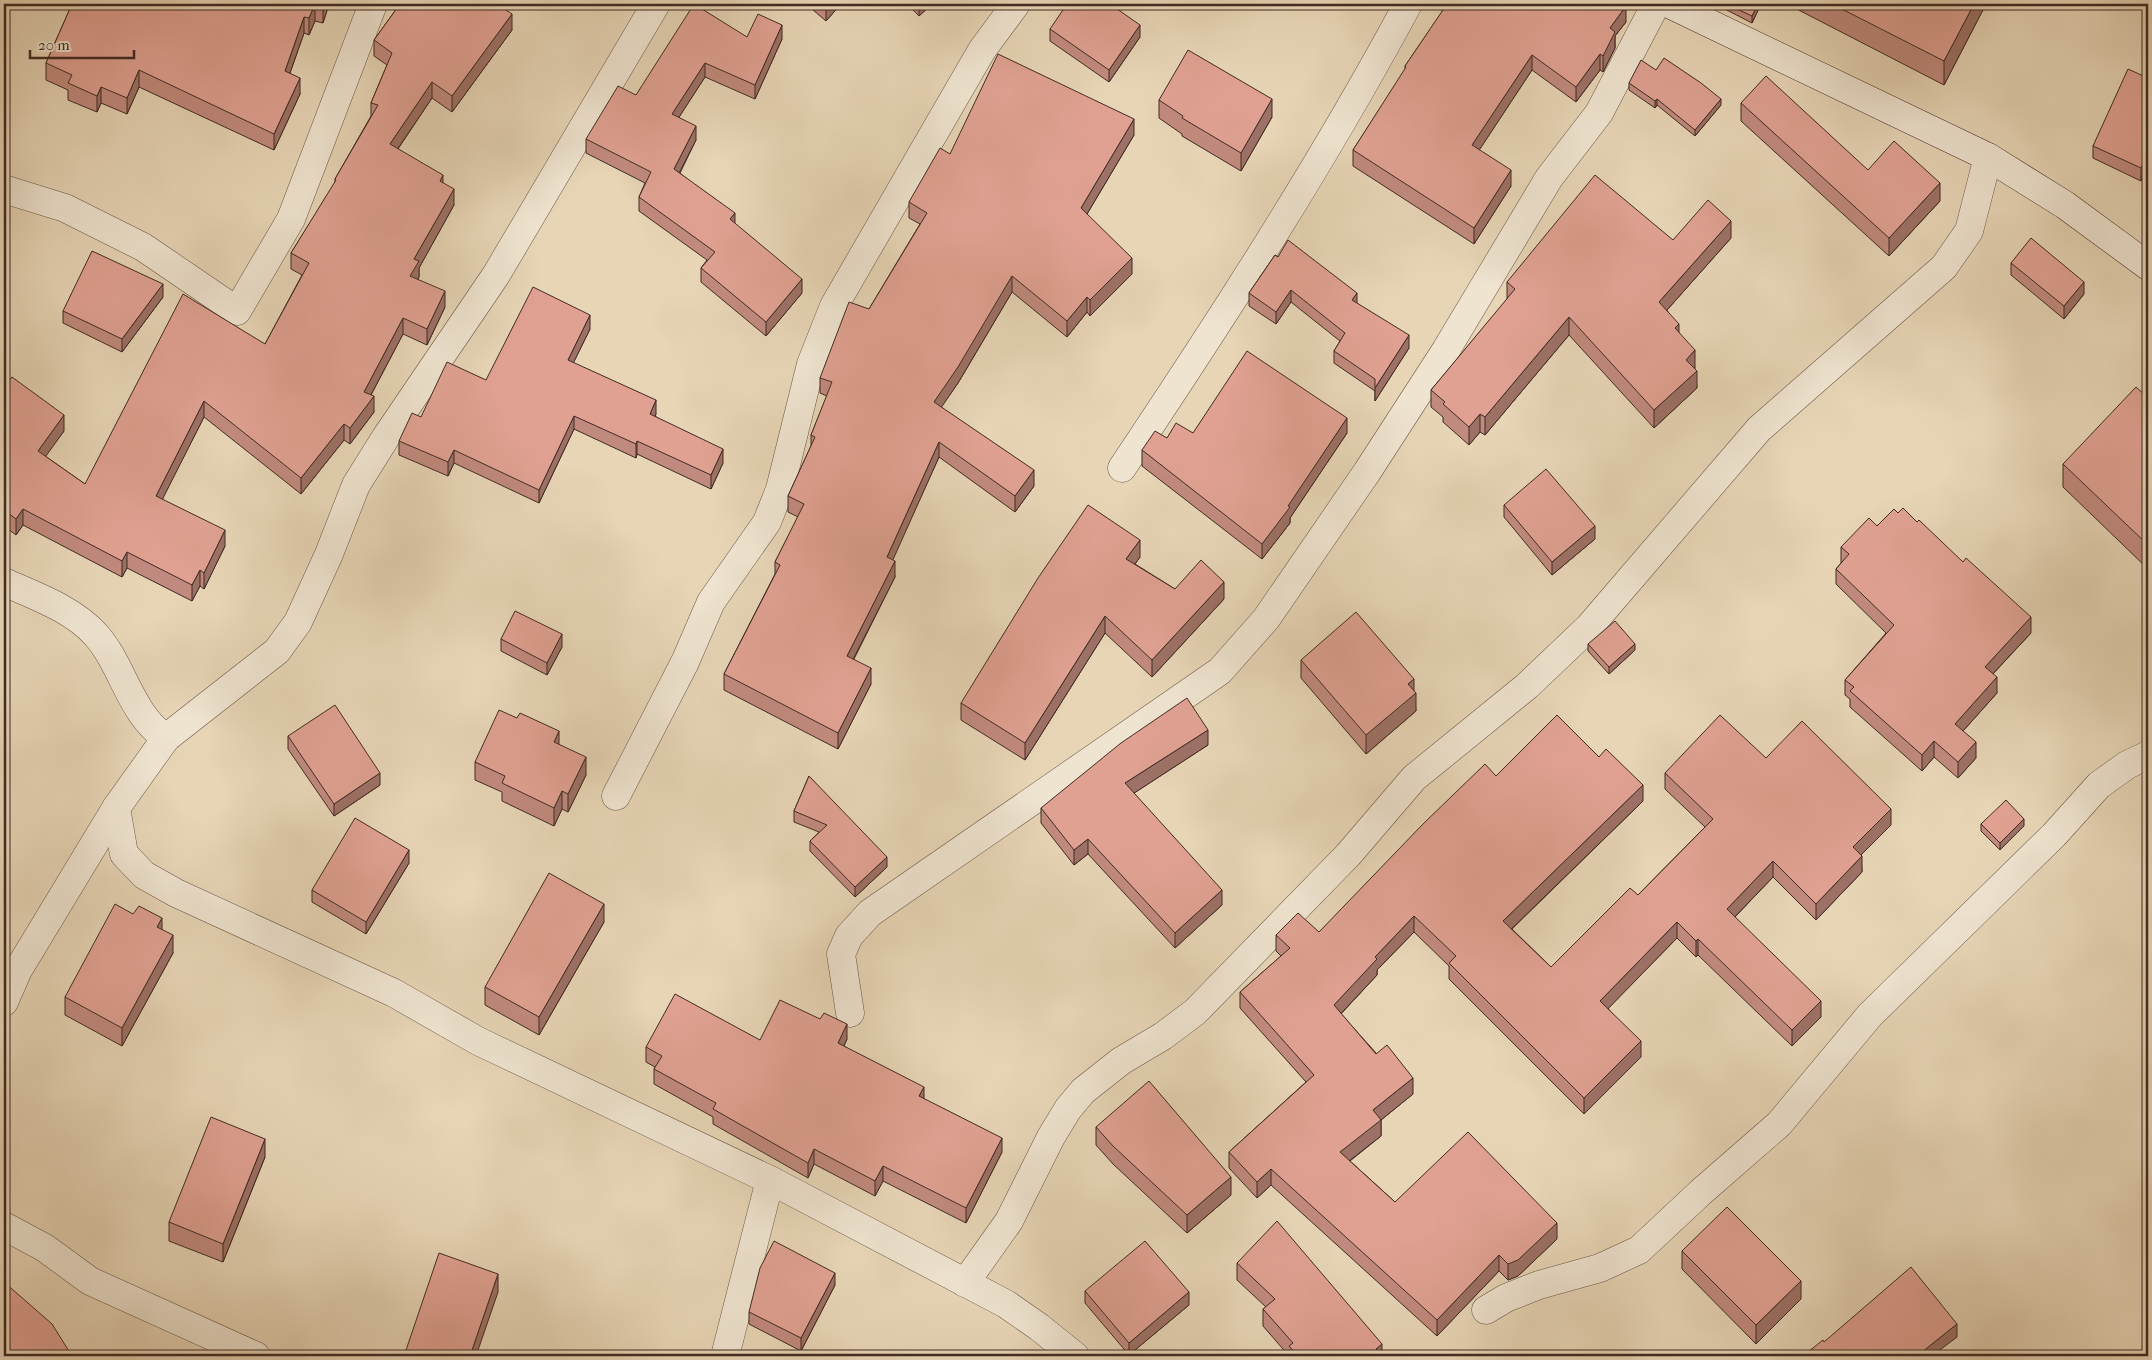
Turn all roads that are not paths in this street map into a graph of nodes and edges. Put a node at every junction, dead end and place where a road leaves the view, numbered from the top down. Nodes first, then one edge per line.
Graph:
1 (373, 4) edge
2 (656, 4) edge
3 (1016, 4) edge
4 (1408, 4) edge
5 (1656, 4) edge
6 (1669, 4) edge
7 (1988, 157) junction
8 (4, 189) edge
9 (2147, 264) edge
10 (1122, 468) dead end
11 (4, 582) edge
12 (166, 738) junction
13 (2148, 755) edge
14 (616, 796) dead end
15 (116, 808) junction
16 (4, 1002) edge
17 (850, 1013) dead end
18 (770, 1180) junction
19 (4, 1226) edge
20 (966, 1283) junction
21 (1486, 1310) dead end
22 (256, 1356) edge
23 (724, 1356) edge
24 (1075, 1356) edge

1 - 8 street
2 - 12 street
3 - 14 street
4 - 10 street
5 - 17 street
6 - 7 street
7 - 9 street
7 - 20 street
11 - 12 street
12 - 15 street
13 - 21 street
15 - 16 street
15 - 18 street
18 - 20 street
18 - 23 street
19 - 22 street
20 - 24 street

